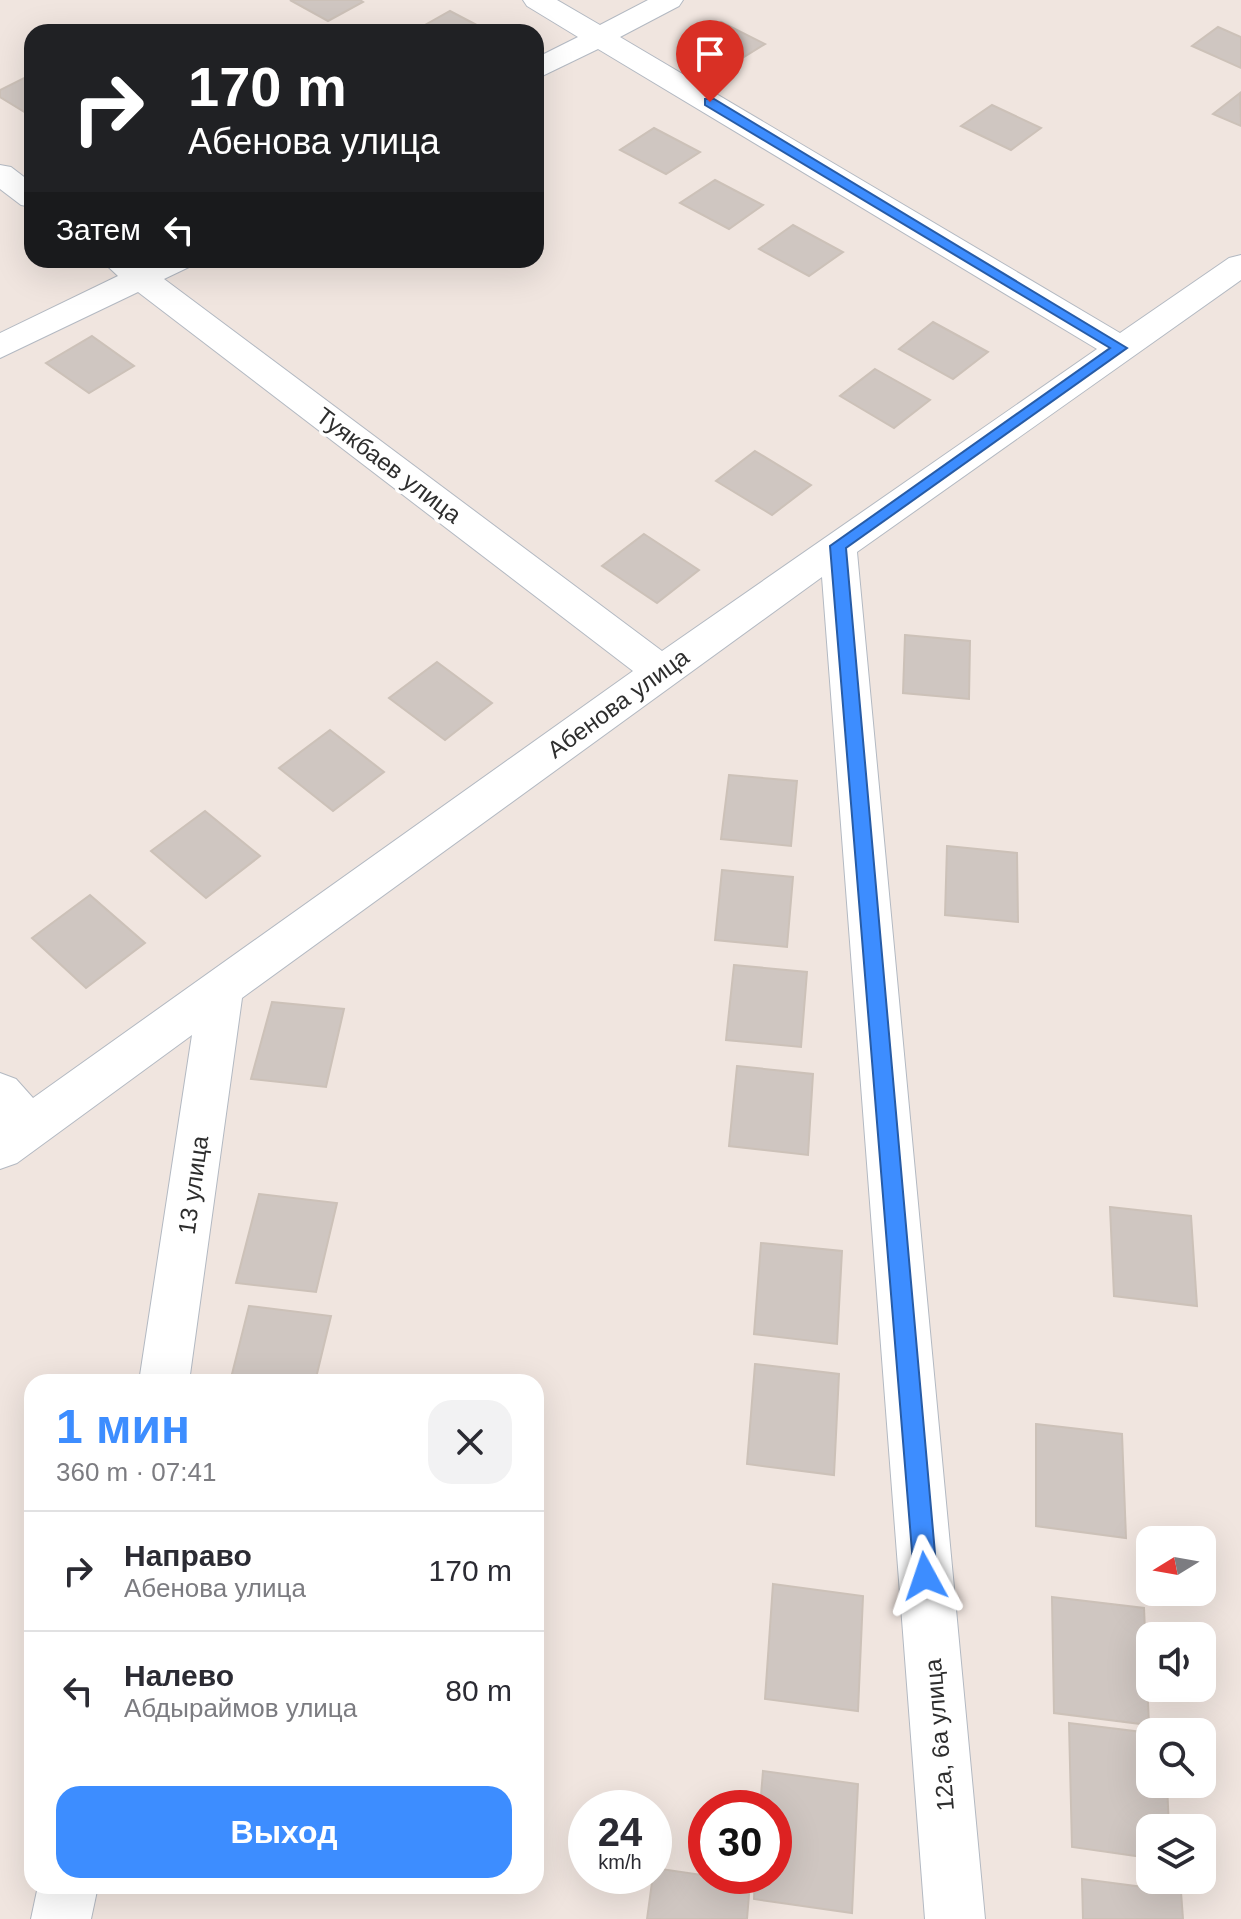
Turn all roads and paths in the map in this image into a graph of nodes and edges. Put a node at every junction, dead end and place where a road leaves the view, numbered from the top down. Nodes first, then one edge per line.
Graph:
1 (537, 0) edge
2 (669, 0) edge
3 (600, 37) junction
4 (544, 66) edge
5 (0, 174) edge
6 (24, 192) edge
7 (1241, 265) edge
8 (129, 269) edge
9 (0, 347) edge
10 (1120, 348) junction
11 (838, 546) junction
12 (661, 671) junction
13 (221, 988) junction
14 (10, 1123) edge
15 (165, 1374) edge
16 (66, 1894) edge
17 (61, 1919) edge
18 (955, 1919) edge

1 - 3 street
2 - 3 street
3 - 4 street
3 - 10 street
5 - 6 street
7 - 10 street, Абенова улица
8 - 9 street
8 - 12 street, Туякбаев улица
10 - 11 street, Абенова улица
11 - 12 street, Абенова улица
11 - 18 street, 12а, 6а улица
12 - 13 street, Абенова улица
13 - 14 street, Абенова улица
13 - 15 street, 13 улица
16 - 17 street

